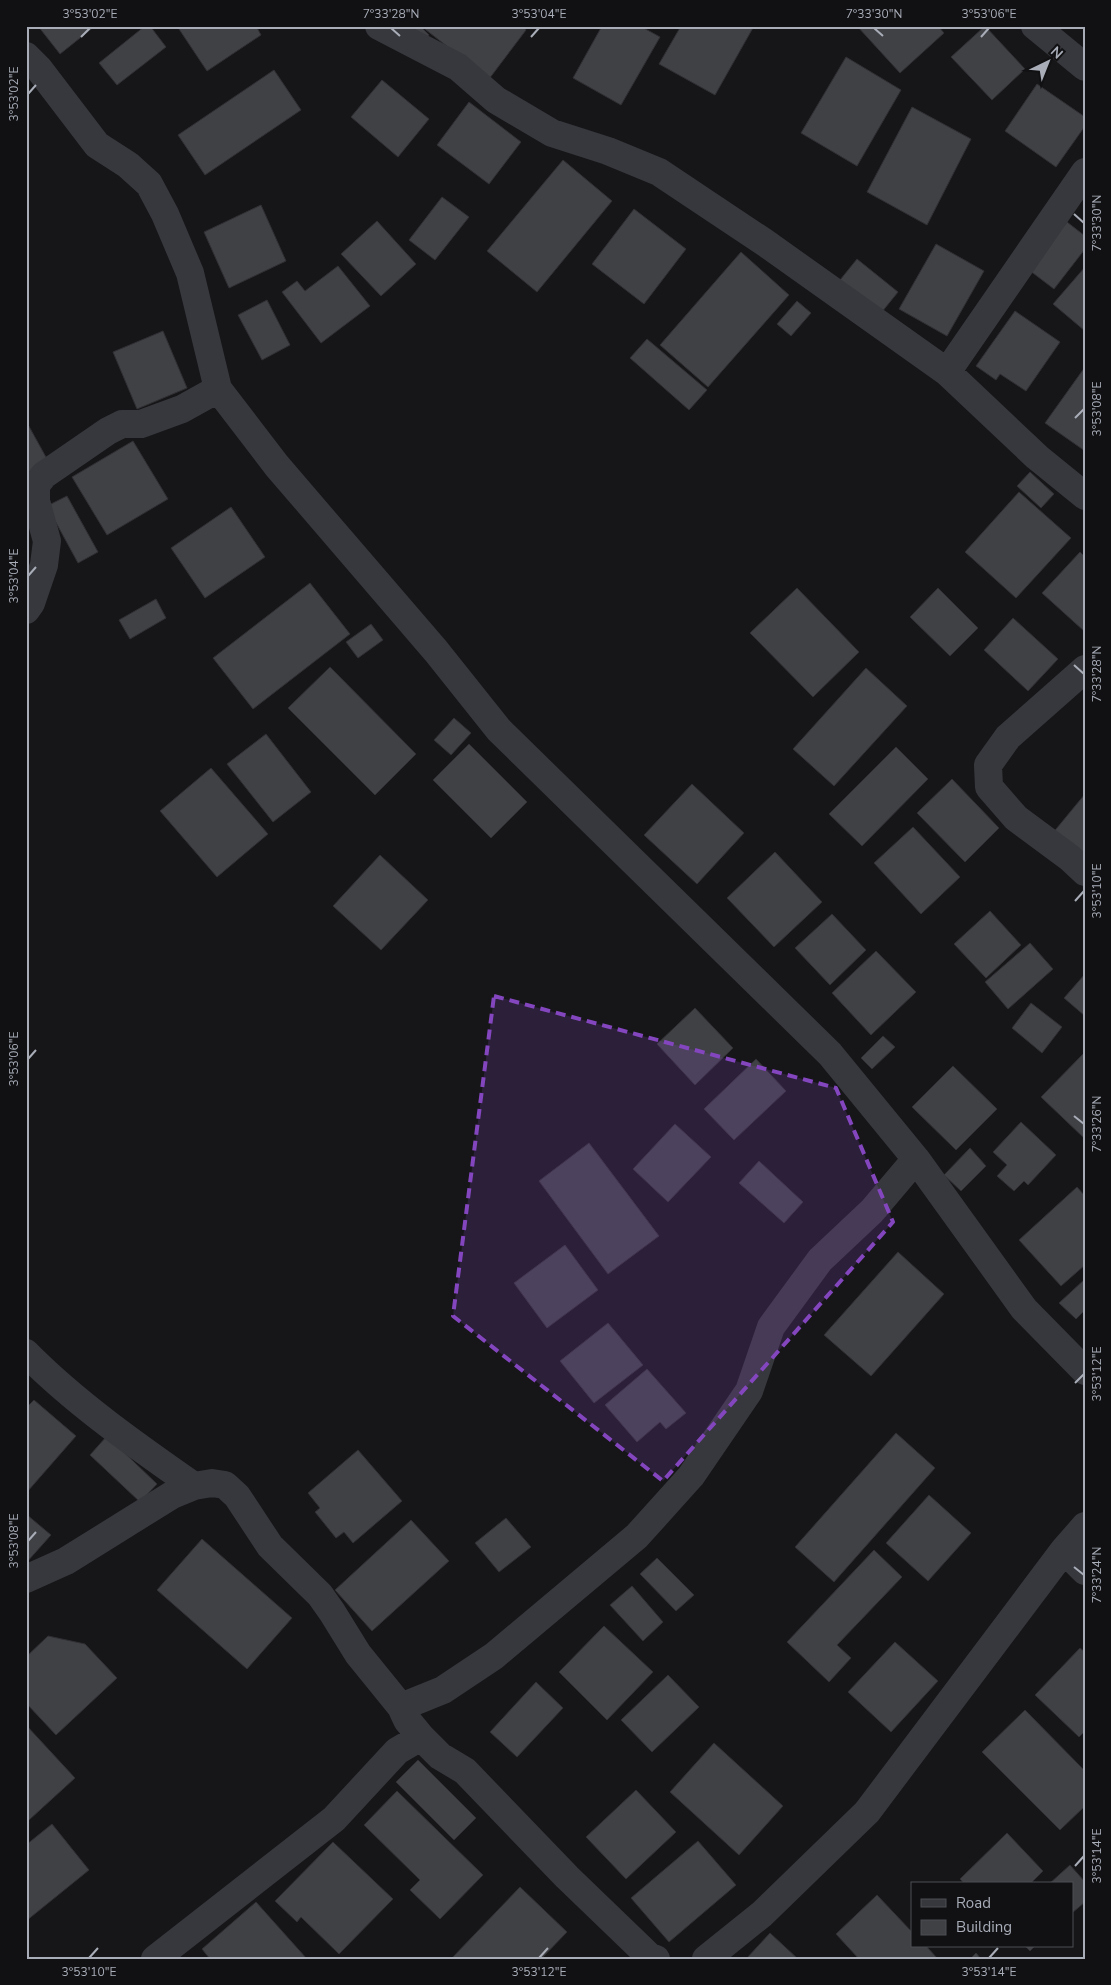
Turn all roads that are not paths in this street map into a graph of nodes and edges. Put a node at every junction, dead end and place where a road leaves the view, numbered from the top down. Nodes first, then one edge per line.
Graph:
1 (379, 26) edge
2 (1034, 26) edge
3 (26, 56) edge
4 (1085, 67) edge
5 (1085, 172) edge
6 (947, 372) junction
7 (218, 390) junction
8 (1085, 496) edge
9 (26, 610) edge
10 (1085, 669) edge
11 (1085, 872) edge
12 (916, 1158) junction
13 (26, 1353) edge
14 (1085, 1371) edge
15 (194, 1486) junction
16 (1085, 1526) edge
17 (1064, 1550) junction
18 (1085, 1571) edge
19 (26, 1579) edge
20 (401, 1707) junction
21 (421, 1737) junction
22 (155, 1959) edge
23 (656, 1959) edge
24 (706, 1959) edge

1 - 6 street
2 - 4 street
3 - 7 street
5 - 6 street
6 - 8 street
7 - 9 street
7 - 12 street
10 - 11 street
12 - 14 street
12 - 20 street
13 - 15 street
15 - 19 street
15 - 20 street
16 - 17 street
17 - 18 street
17 - 24 street
20 - 21 street
21 - 22 street
21 - 23 street

